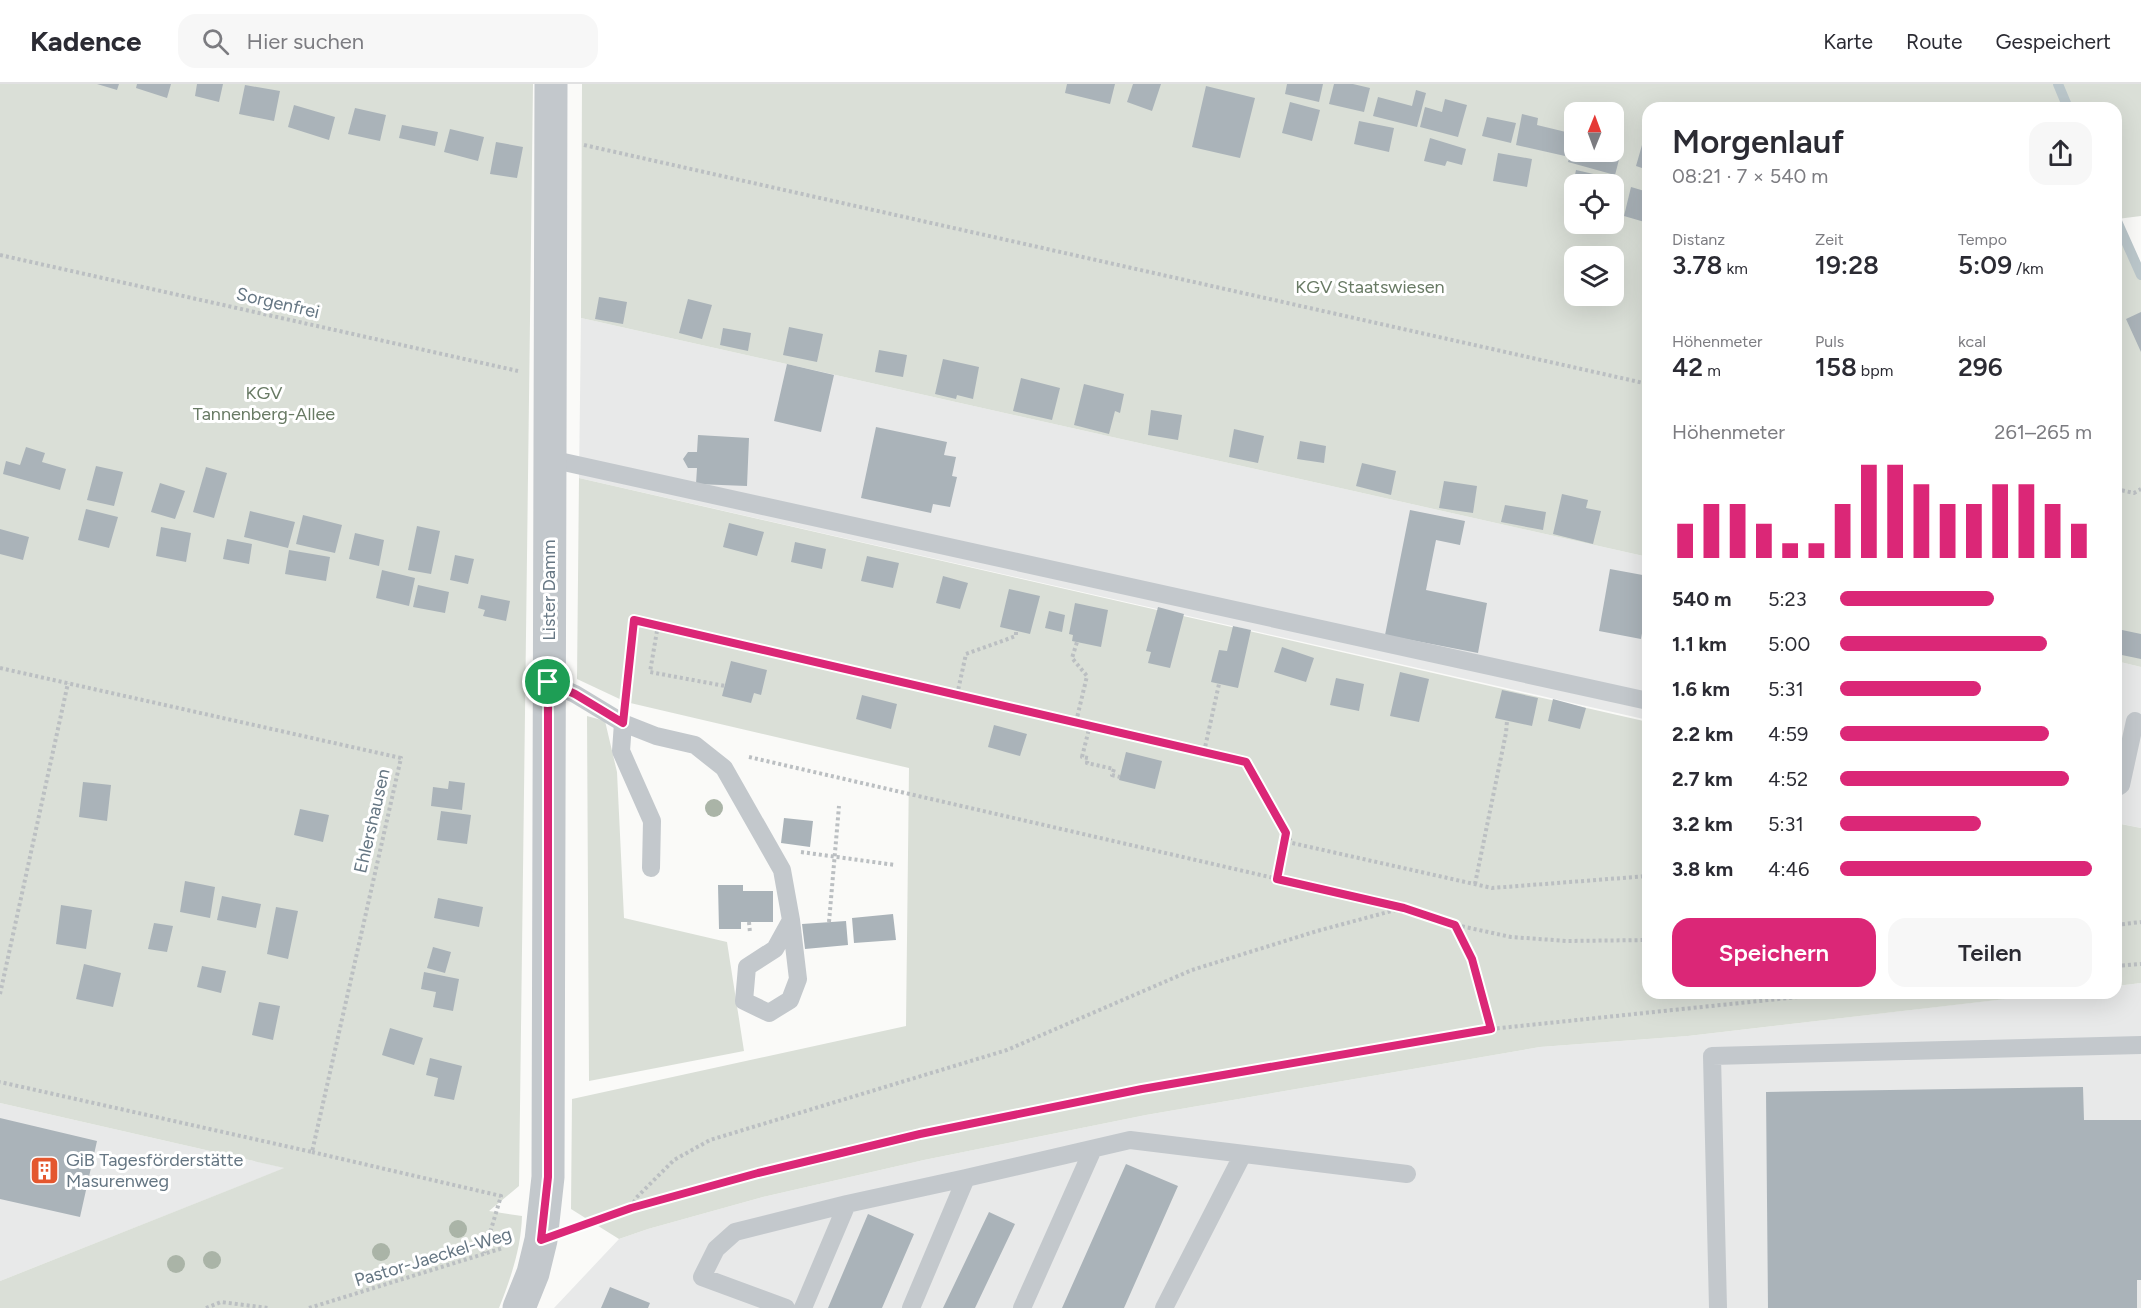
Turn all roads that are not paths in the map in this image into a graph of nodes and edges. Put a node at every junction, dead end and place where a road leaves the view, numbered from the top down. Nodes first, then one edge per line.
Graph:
1 (551, 84) edge
2 (550, 459) junction
3 (548, 682) junction
4 (1642, 700) edge
5 (2135, 721) dead end
6 (623, 723) junction
7 (2122, 780) edge
8 (651, 868) dead end
9 (791, 920) junction
10 (2141, 1045) edge
11 (1093, 1149) junction
12 (1243, 1154) junction
13 (1407, 1174) dead end
14 (966, 1178) junction
15 (847, 1204) junction
16 (519, 1308) edge
17 (786, 1308) edge
18 (803, 1308) edge
19 (911, 1308) edge
20 (1022, 1308) edge
21 (1164, 1308) edge
22 (1718, 1308) edge

1 - 2 street, Lister Damm
2 - 3 street, Lister Damm
2 - 4 lane
3 - 6 lane
3 - 16 street, Lister Damm
5 - 7 lane
6 - 8 lane
6 - 9 lane
9 - 9 lane
10 - 22 lane
11 - 12 lane
11 - 14 lane
11 - 20 lane
12 - 13 lane
12 - 21 lane
14 - 15 lane
14 - 19 lane
15 - 17 lane
15 - 18 lane

